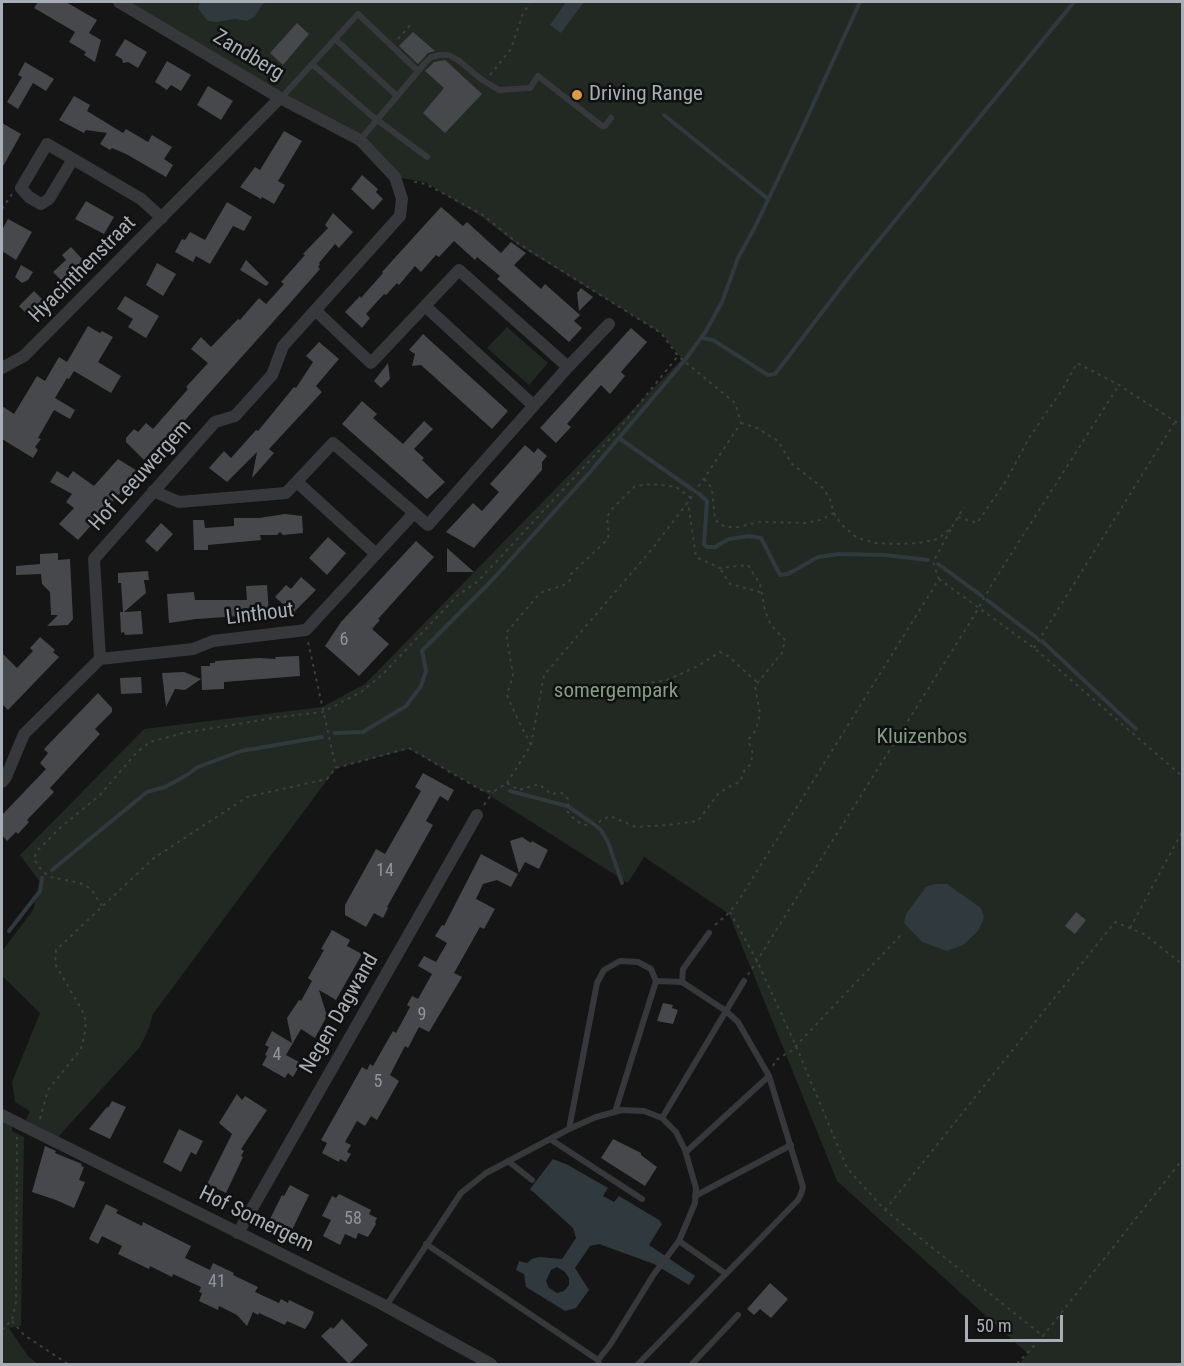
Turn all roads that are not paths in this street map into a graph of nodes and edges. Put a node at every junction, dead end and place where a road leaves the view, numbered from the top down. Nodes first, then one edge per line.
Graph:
1 (119, 2) edge
2 (334, 39) junction
3 (312, 64) junction
4 (418, 71) junction
5 (398, 96) junction
6 (280, 98) junction
7 (611, 118) dead end
8 (377, 120) junction
9 (360, 140) junction
10 (427, 157) dead end
11 (73, 159) junction
12 (162, 218) junction
13 (425, 306) junction
14 (316, 311) junction
15 (609, 324) dead end
16 (568, 367) junction
17 (2, 368) edge
18 (533, 405) junction
19 (297, 482) junction
20 (153, 491) junction
21 (413, 514) junction
22 (376, 554) junction
23 (100, 659) junction
24 (2, 782) edge
25 (477, 814) road end
26 (708, 933) road end
27 (656, 981) junction
28 (744, 981) road end
29 (682, 982) junction
30 (726, 1011) junction
31 (769, 1076) junction
32 (615, 1112) junction
33 (2, 1115) edge
34 (662, 1118) junction
35 (569, 1129) junction
36 (550, 1139) junction
37 (790, 1145) junction
38 (686, 1152) junction
39 (508, 1161) junction
40 (532, 1180) dead end
41 (695, 1196) junction
42 (642, 1199) dead end
43 (238, 1233) junction
44 (679, 1241) junction
45 (426, 1244) junction
46 (726, 1274) junction
47 (386, 1306) junction
48 (738, 1315) dead end
49 (599, 1362) edge
50 (491, 1365) edge
51 (638, 1365) edge
52 (692, 1365) edge

1 - 6 street, Zandberg
2 - 3 lane
2 - 4 lane
2 - 5 lane
3 - 6 lane
3 - 8 lane
4 - 5 lane
4 - 7 lane
5 - 8 lane
6 - 9 street, Zandberg
6 - 12 street, Hyacinthenstraat
8 - 9 lane
8 - 10 lane
9 - 14 street, Hof Leeuwergem
11 - 11 street, Hyacinthenstraat
11 - 12 street, Hyacinthenstraat
12 - 17 street, Hyacinthenstraat
13 - 14 street
13 - 16 street
13 - 18 street
14 - 20 street, Hof Leeuwergem
15 - 16 street
16 - 18 street
18 - 21 street
19 - 20 street
19 - 21 street
19 - 22 street
20 - 23 street, Hof Leeuwergem
21 - 22 street, Linthout
22 - 23 street, Linthout
23 - 24 street
25 - 43 street, Negen Dagwand
26 - 29 lane
27 - 29 lane
27 - 32 lane
27 - 35 lane
28 - 30 lane
29 - 30 lane
30 - 31 lane
30 - 34 lane
31 - 37 lane
31 - 38 lane
32 - 34 lane
32 - 35 lane
33 - 43 street, Hof Somergem
34 - 38 lane
35 - 36 lane
36 - 39 lane
36 - 42 lane
37 - 41 lane
37 - 46 lane
38 - 41 lane
39 - 40 lane
39 - 45 lane
41 - 44 lane
43 - 47 street, Hof Somergem
44 - 46 lane
44 - 49 lane
45 - 47 lane
45 - 49 lane
46 - 51 lane
47 - 50 street, Hof Somergem
48 - 52 lane

